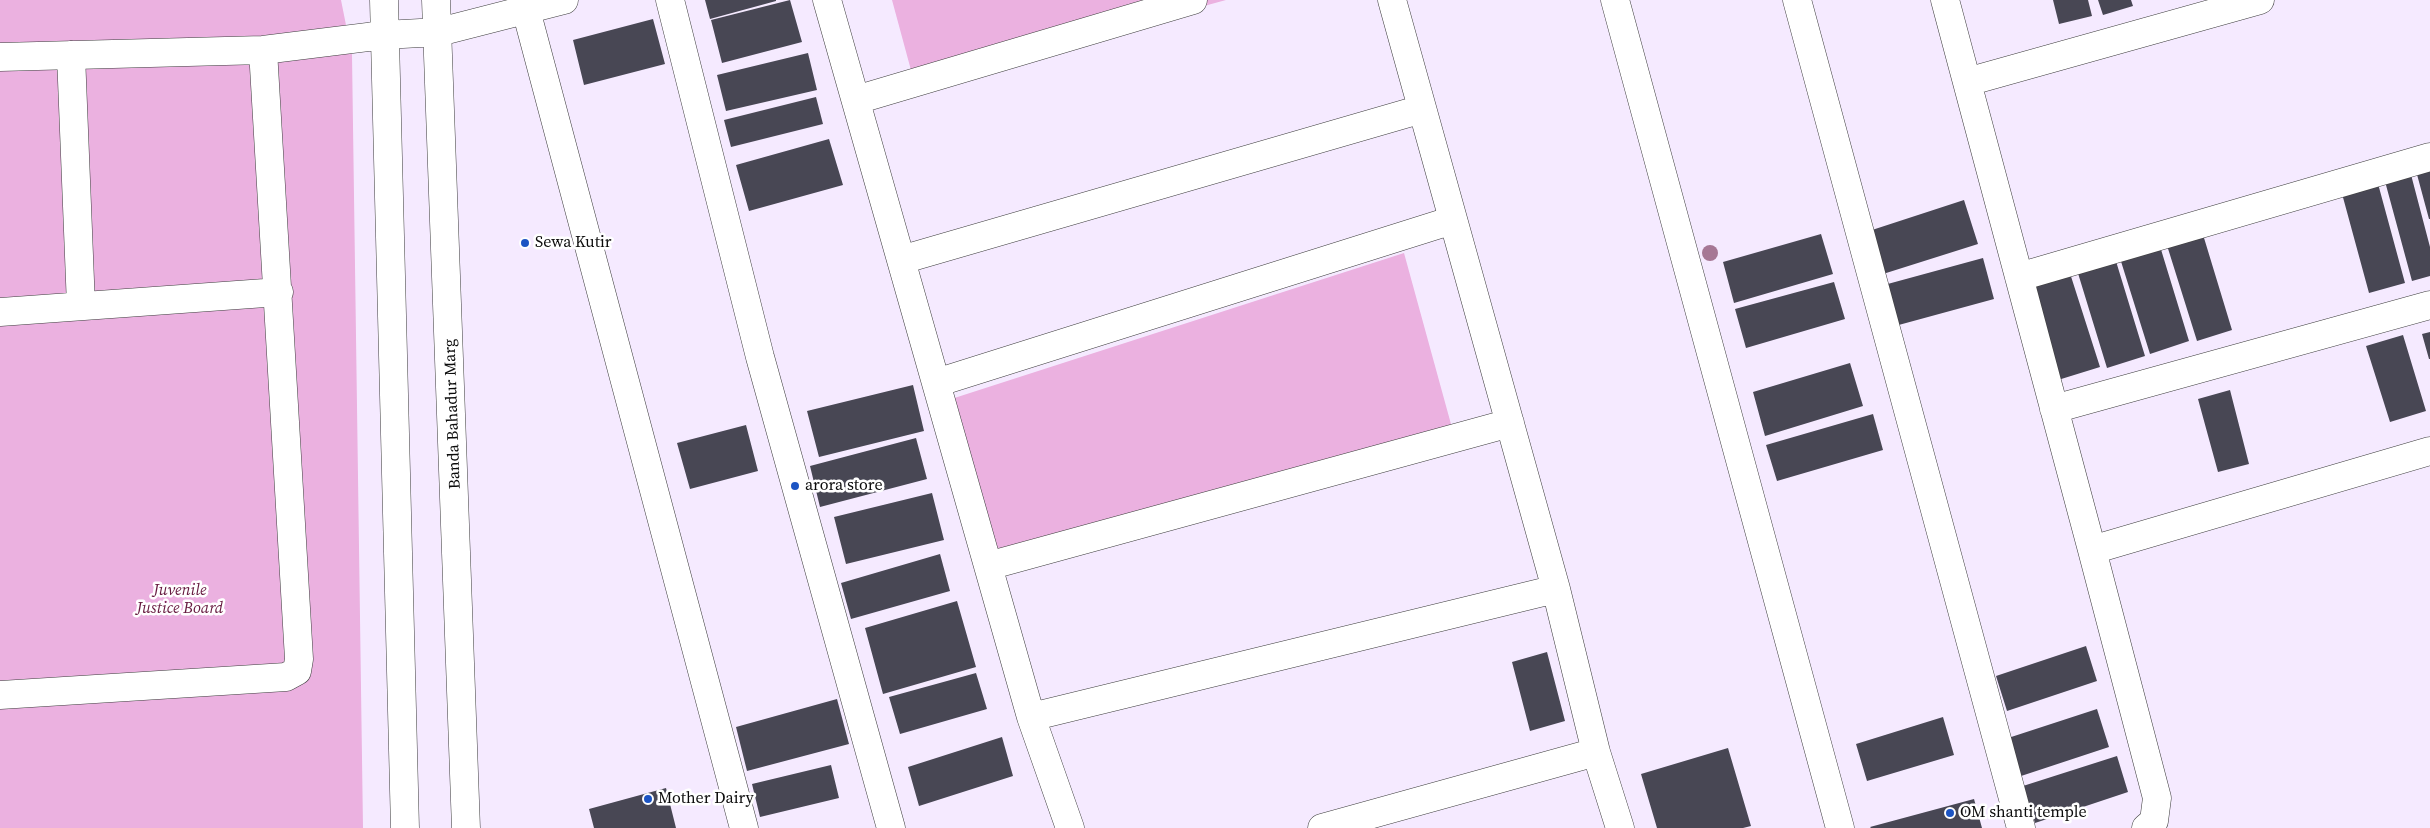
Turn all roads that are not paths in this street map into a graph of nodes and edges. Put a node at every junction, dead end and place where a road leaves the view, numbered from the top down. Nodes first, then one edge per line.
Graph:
1 (384, 0) edge
2 (436, 0) edge
3 (564, 0) edge
4 (670, 0) edge
5 (827, 0) edge
6 (1193, 0) edge
7 (1392, 0) edge
8 (1615, 0) edge
9 (1797, 0) edge
10 (1945, 0) edge
11 (2260, 0) edge
12 (526, 10) junction
13 (439, 32) junction
14 (384, 35) junction
15 (263, 50) junction
16 (71, 56) junction
17 (0, 57) edge
18 (1967, 82) junction
19 (856, 100) junction
20 (1422, 109) junction
21 (2430, 157) edge
22 (1453, 220) junction
23 (901, 260) junction
24 (2019, 277) junction
25 (278, 292) junction
26 (2430, 305) edge
27 (81, 306) junction
28 (0, 312) edge
29 (936, 383) junction
30 (2054, 409) junction
31 (1510, 423) junction
32 (2430, 451) edge
33 (2092, 550) junction
34 (988, 566) junction
35 (1556, 590) junction
36 (0, 695) edge
37 (1032, 717) junction
38 (1596, 752) junction
39 (405, 828) edge
40 (466, 828) edge
41 (744, 828) edge
42 (892, 828) edge
43 (1070, 828) edge
44 (1322, 828) edge
45 (1620, 828) edge
46 (1840, 828) edge
47 (2021, 828) edge
48 (2146, 828) edge

1 - 14 street
2 - 13 street, Banda Bahadur Marg
3 - 12 street
4 - 42 street
5 - 19 street
6 - 19 street
7 - 20 street
8 - 46 street
9 - 47 street
10 - 18 street
11 - 18 street
12 - 13 street
12 - 41 street
13 - 14 street
13 - 40 street, Banda Bahadur Marg
14 - 15 street
14 - 39 street
15 - 16 street
15 - 25 street
16 - 17 street
16 - 27 street
18 - 24 street
19 - 23 street
20 - 22 street
20 - 23 street
21 - 24 street
22 - 29 street
22 - 31 street
23 - 29 street
24 - 30 street
25 - 27 street
25 - 36 street
26 - 30 street
27 - 28 street
29 - 34 street
30 - 33 street
31 - 34 street
31 - 35 street
32 - 33 street
33 - 48 street
34 - 37 street
35 - 37 street
35 - 38 street
37 - 43 street
38 - 44 street
38 - 45 street

